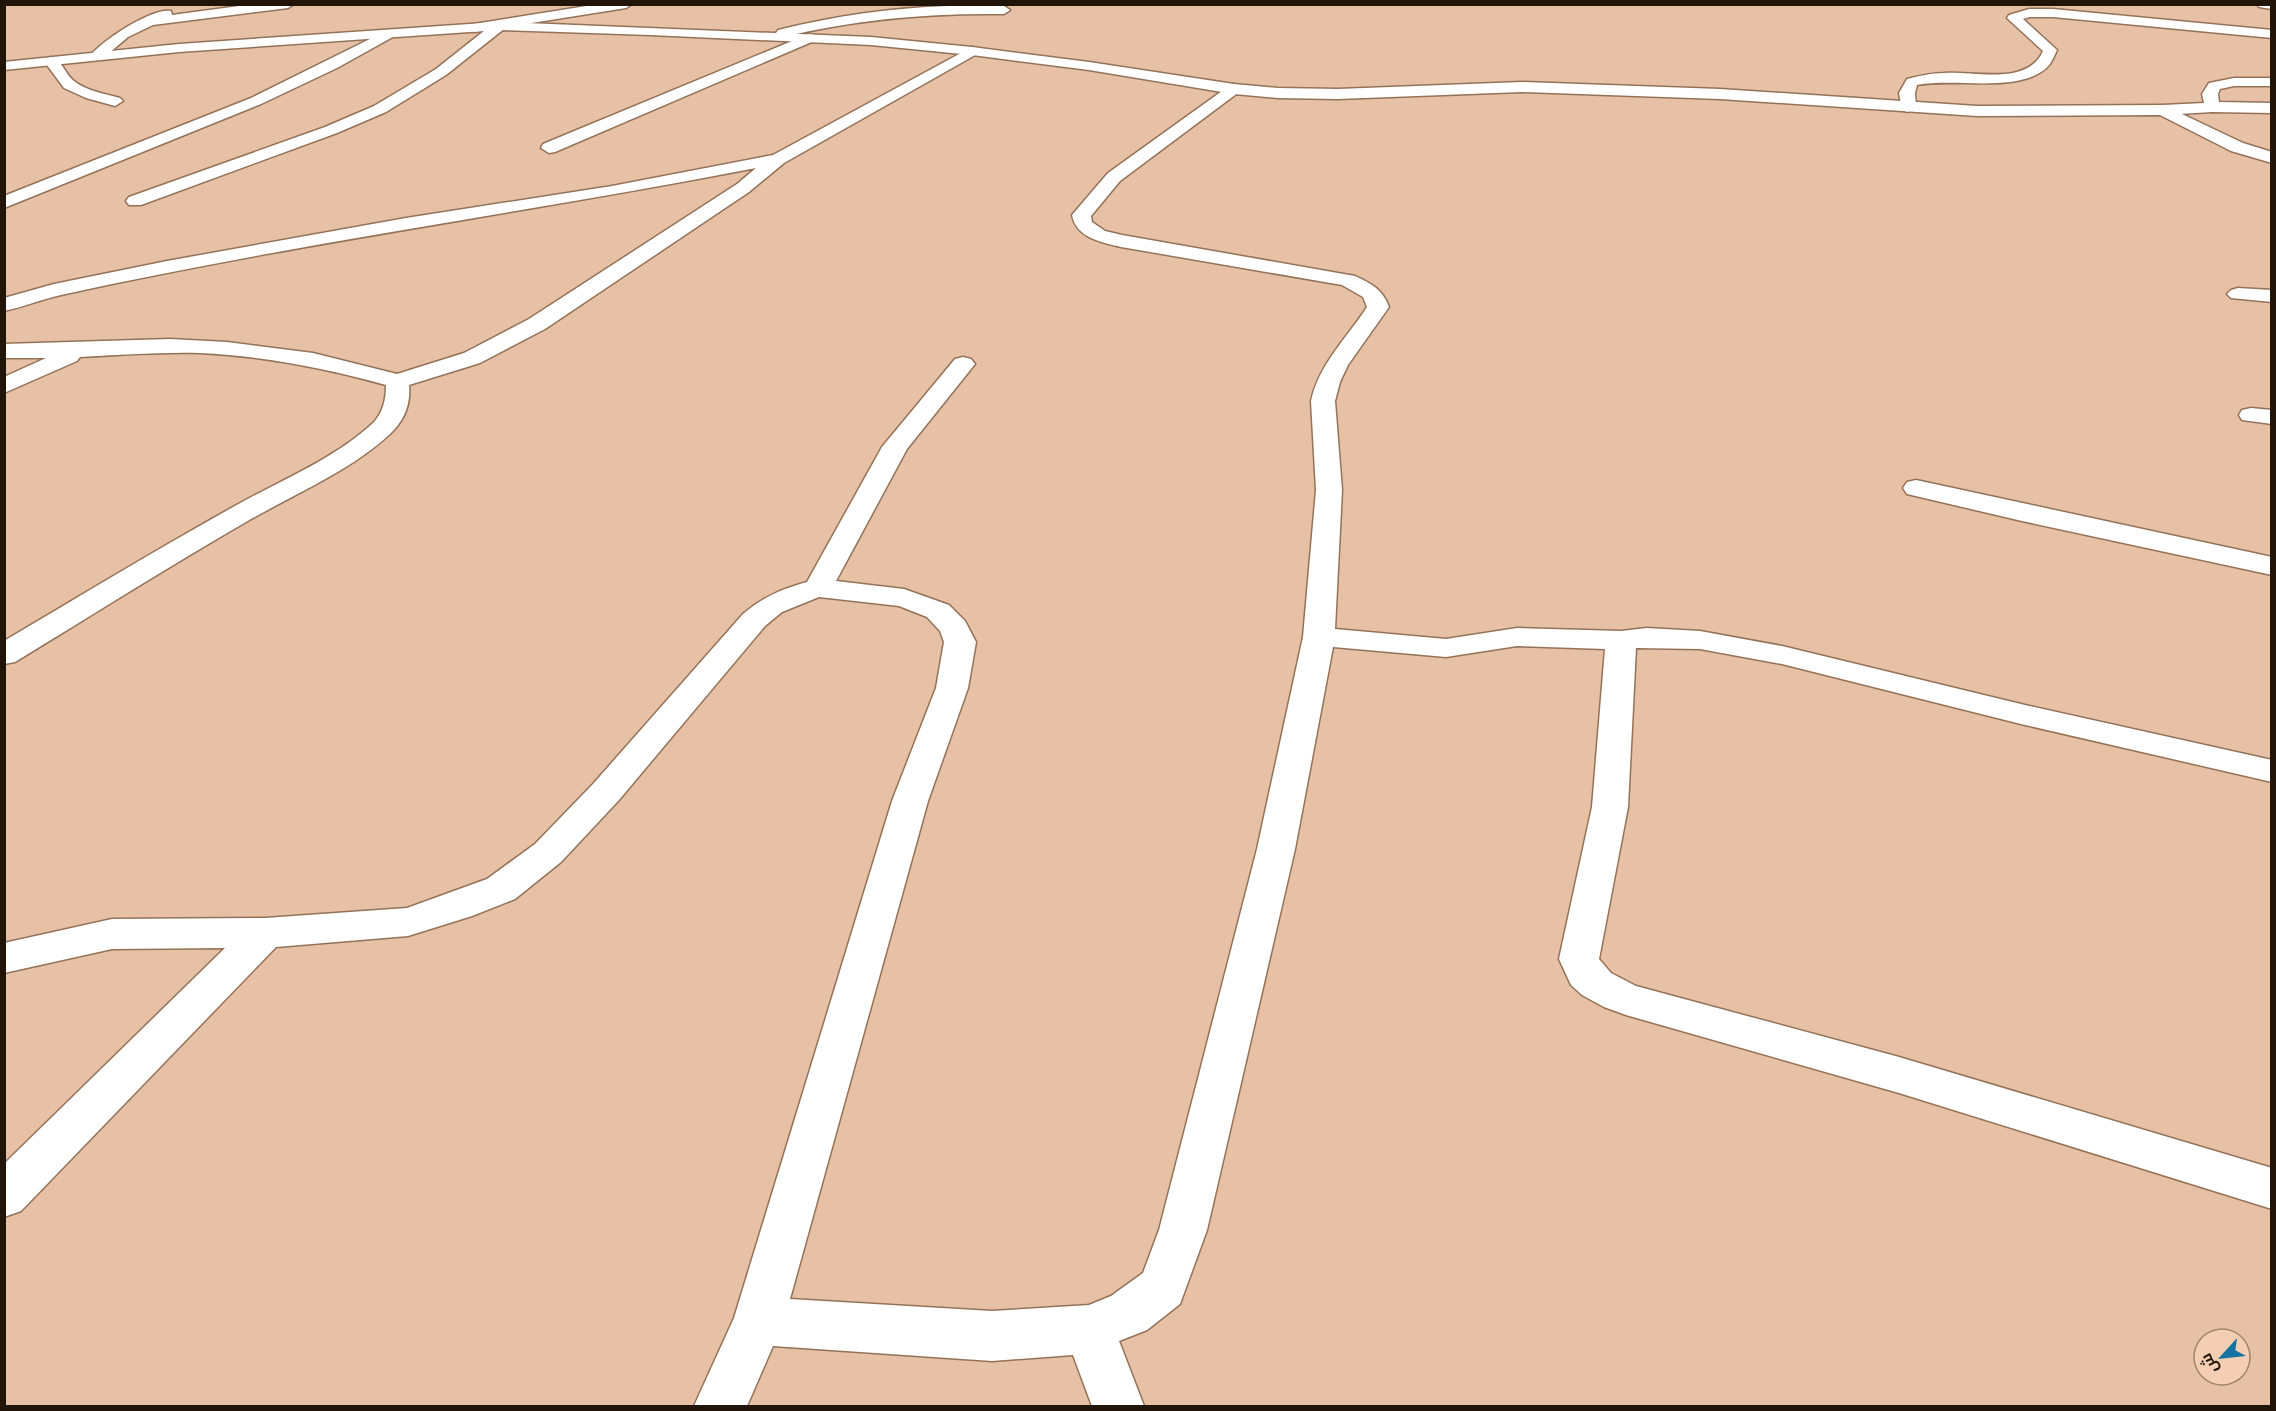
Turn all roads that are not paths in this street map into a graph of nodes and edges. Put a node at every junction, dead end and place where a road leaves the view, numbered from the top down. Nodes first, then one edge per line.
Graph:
1 (188, 4) edge
2 (288, 4) edge
3 (626, 4) edge
4 (2263, 4) edge
5 (2271, 5) edge
6 (1004, 10) dead end
7 (146, 22) junction
8 (499, 26) junction
9 (474, 28) junction
10 (2271, 34) edge
11 (386, 35) junction
12 (773, 36) junction
13 (809, 38) junction
14 (972, 51) junction
15 (97, 56) junction
16 (51, 61) junction
17 (4, 66) edge
18 (2271, 82) edge
19 (1234, 89) junction
20 (115, 101) dead end
21 (1908, 107) junction
22 (2212, 107) junction
23 (2271, 108) edge
24 (2163, 110) junction
25 (549, 148) dead end
26 (2271, 158) edge
27 (778, 159) junction
28 (135, 201) dead end
29 (4, 203) edge
30 (2238, 294) dead end
31 (2271, 296) edge
32 (4, 305) edge
33 (82, 350) junction
34 (4, 351) edge
35 (963, 364) dead end
36 (397, 381) junction
37 (4, 386) edge
38 (1916, 488) dead end
39 (2271, 566) edge
40 (818, 588) junction
41 (1319, 637) junction
42 (1621, 640) junction
43 (4, 655) edge
44 (2271, 771) edge
45 (265, 933) junction
46 (4, 958) edge
47 (2271, 1189) edge
48 (4, 1196) edge
49 (758, 1321) junction
50 (1089, 1329) junction
51 (720, 1407) edge
52 (1118, 1407) edge

1 - 7 street
2 - 7 street
3 - 9 street
4 - 5 street
6 - 12 street
7 - 15 street
8 - 9 street
8 - 12 street
8 - 28 street
9 - 11 street
10 - 21 street
11 - 15 street
11 - 29 street
12 - 13 street
13 - 14 street
13 - 25 street
14 - 19 street
14 - 27 street
15 - 16 street
16 - 17 street
16 - 20 street
18 - 22 street
19 - 21 street
19 - 41 street
21 - 24 street
22 - 23 street
22 - 24 street
24 - 26 street
27 - 32 street
27 - 36 street
30 - 31 street
33 - 34 street
33 - 36 street
33 - 37 street
35 - 40 street
36 - 43 street
38 - 39 street
40 - 45 street
40 - 49 street
41 - 42 street
41 - 50 street
42 - 44 street
42 - 47 street
45 - 46 street
45 - 48 street
49 - 50 street
49 - 51 street
50 - 52 street

